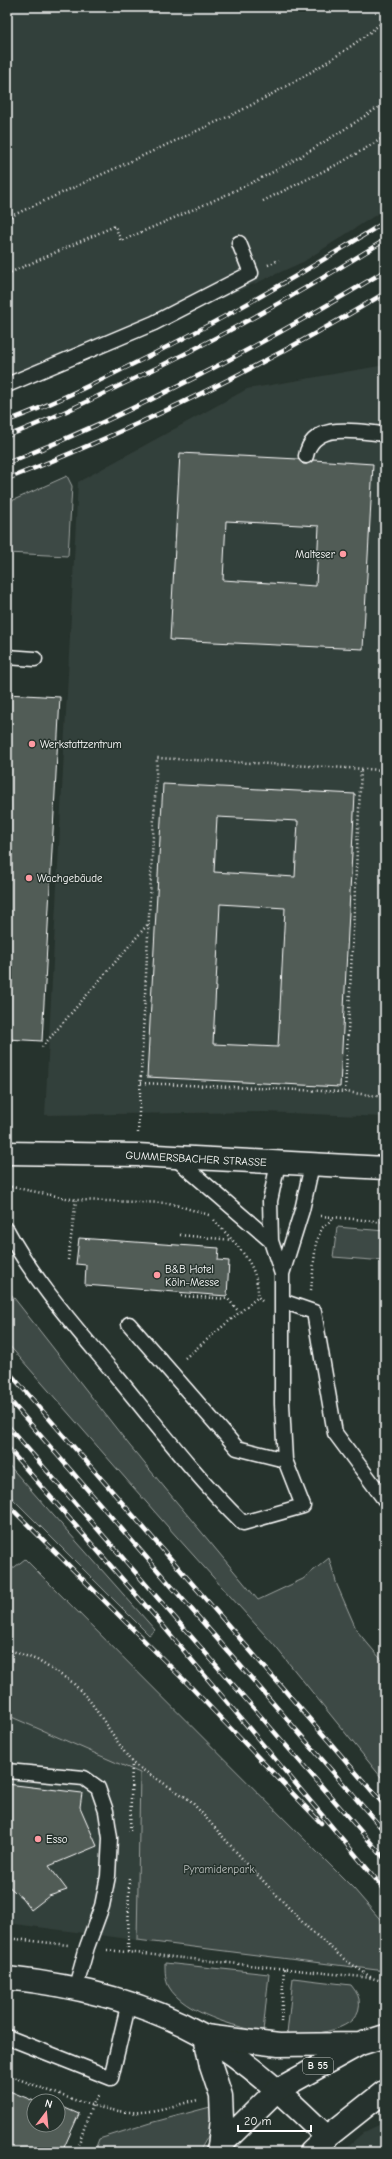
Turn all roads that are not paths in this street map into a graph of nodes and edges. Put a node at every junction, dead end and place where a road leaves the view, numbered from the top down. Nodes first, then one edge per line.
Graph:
1 (239, 244) dead end
2 (7, 385) edge
3 (385, 434) edge
4 (306, 456) dead end
5 (7, 657) edge
6 (35, 659) dead end
7 (7, 1153) edge
8 (174, 1157) junction
9 (278, 1163) junction
10 (312, 1165) junction
11 (385, 1168) edge
12 (7, 1230) edge
13 (270, 1241) junction
14 (282, 1274) junction
15 (282, 1301) junction
16 (129, 1324) dead end
17 (286, 1460) junction
18 (384, 1499) edge
19 (7, 1771) edge
20 (7, 1978) edge
21 (75, 1990) junction
22 (129, 2002) junction
23 (205, 2036) junction
24 (385, 2036) edge
25 (7, 2038) edge
26 (360, 2044) junction
27 (276, 2090) junction
28 (385, 2091) edge
29 (326, 2137) junction
30 (218, 2149) edge
31 (311, 2152) edge

1 - 2 lane
3 - 4 lane
5 - 6 lane
7 - 8 main road, GUMMERSBACHER STRASSE
8 - 9 main road, GUMMERSBACHER STRASSE
8 - 13 lane
9 - 10 main road, GUMMERSBACHER STRASSE
9 - 13 lane
10 - 11 main road, GUMMERSBACHER STRASSE
10 - 14 lane
12 - 17 lane
13 - 14 lane
14 - 15 lane
15 - 17 lane
15 - 18 lane
16 - 17 lane
19 - 21 lane
20 - 21 main road
21 - 22 main road
22 - 23 main road
22 - 25 lane
23 - 26 main road
23 - 27 main road
23 - 30 main road
24 - 26 main road, B 55
26 - 27 main road, B 55
27 - 29 main road
27 - 30 main road, B 55
28 - 29 main road
29 - 31 main road

